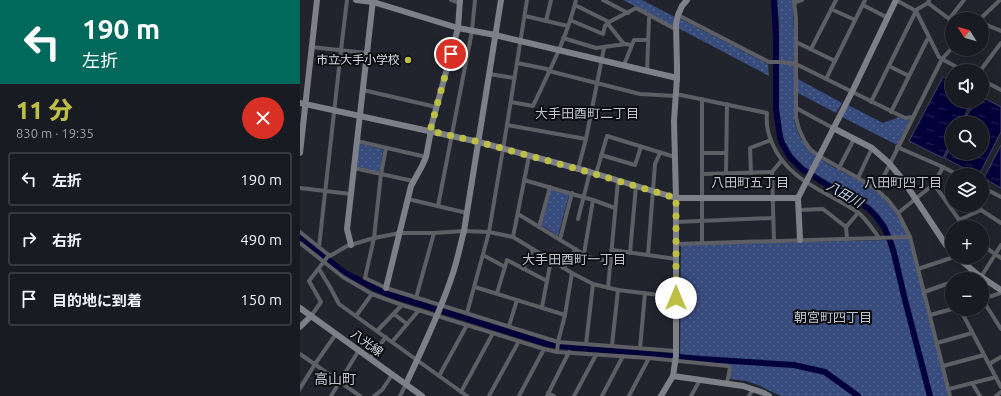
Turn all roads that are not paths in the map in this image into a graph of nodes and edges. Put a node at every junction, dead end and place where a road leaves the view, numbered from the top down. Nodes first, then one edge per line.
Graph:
1 (317, 0) edge
2 (347, 0) edge
3 (356, 0) edge
4 (451, 0) edge
5 (475, 0) edge
6 (501, 0) edge
7 (527, 0) edge
8 (551, 0) edge
9 (576, 0) edge
10 (603, 0) edge
11 (687, 0) edge
12 (802, 0) edge
13 (836, 0) edge
14 (865, 0) edge
15 (896, 0) edge
16 (964, 0) edge
17 (1000, 0) edge
18 (373, 1) edge
19 (460, 1) edge
20 (929, 1) edge
21 (794, 2) edge
22 (575, 5) junction
23 (863, 5) junction
24 (831, 9) junction
25 (916, 11) junction
26 (628, 12) junction
27 (956, 12) edge
28 (987, 12) edge
29 (678, 15) junction
30 (945, 15) edge
31 (524, 16) junction
32 (650, 16) junction
33 (888, 18) junction
34 (570, 20) junction
35 (855, 20) junction
36 (546, 21) junction
37 (608, 23) junction
38 (989, 25) edge
39 (568, 26) junction
40 (458, 28) junction
41 (675, 30) junction
42 (472, 31) junction
43 (1001, 31) edge
44 (495, 35) junction
45 (563, 38) junction
46 (929, 38) junction
47 (648, 40) junction
48 (520, 41) junction
49 (796, 42) junction
50 (1001, 43) edge
51 (624, 44) junction
52 (631, 46) junction
53 (311, 47) junction
54 (604, 48) junction
55 (811, 49) junction
56 (341, 50) junction
57 (559, 50) junction
58 (367, 53) junction
59 (945, 56) edge
60 (942, 59) junction
61 (601, 60) junction
62 (835, 61) junction
63 (517, 63) junction
64 (796, 64) junction
65 (951, 64) edge
66 (985, 64) edge
67 (624, 65) junction
68 (889, 66) junction
69 (549, 71) junction
70 (647, 71) junction
71 (489, 74) junction
72 (909, 76) junction
73 (514, 78) junction
74 (677, 78) junction
75 (826, 79) junction
76 (596, 82) junction
77 (989, 84) edge
78 (363, 90) junction
79 (1001, 90) edge
80 (852, 92) junction
81 (676, 95) junction
82 (702, 99) junction
83 (511, 102) junction
84 (871, 102) junction
85 (303, 103) edge
86 (727, 104) junction
87 (436, 107) junction
88 (796, 108) junction
89 (334, 110) junction
90 (891, 112) junction
91 (360, 116) junction
92 (913, 117) junction
93 (507, 125) junction
94 (833, 128) junction
95 (430, 131) junction
96 (451, 136) junction
97 (854, 138) junction
98 (586, 139) junction
99 (771, 140) junction
100 (357, 141) junction
101 (479, 142) junction
102 (642, 147) junction
103 (386, 148) junction
104 (872, 148) junction
105 (897, 148) junction
106 (503, 149) junction
107 (660, 152) junction
108 (300, 153) edge
109 (702, 153) junction
110 (726, 153) junction
111 (602, 155) junction
112 (529, 156) junction
113 (819, 156) junction
114 (426, 157) junction
115 (675, 157) junction
116 (782, 160) junction
117 (890, 163) junction
118 (943, 167) joint
119 (354, 168) junction
120 (839, 168) junction
121 (578, 169) junction
122 (772, 172) junction
123 (593, 173) junction
124 (726, 173) junction
125 (751, 173) junction
126 (381, 174) junction
127 (702, 174) junction
128 (858, 178) junction
129 (524, 180) junction
130 (414, 181) junction
131 (618, 181) junction
132 (806, 182) junction
133 (934, 184) junction
134 (636, 186) junction
135 (550, 187) junction
136 (300, 188) edge
137 (877, 190) junction
138 (325, 191) junction
139 (989, 191) edge
140 (654, 192) junction
141 (351, 194) junction
142 (572, 194) junction
143 (584, 197) junction
144 (1001, 197) edge
145 (676, 198) junction
146 (702, 198) junction
147 (772, 198) junction
148 (798, 198) junction
149 (915, 198) junction
150 (408, 199) junction
151 (593, 200) junction
152 (438, 206) junction
153 (616, 208) junction
154 (799, 210) junction
155 (977, 212) edge
156 (984, 212) edge
157 (466, 213) junction
158 (858, 213) junction
159 (898, 213) junction
160 (518, 214) junction
161 (578, 218) dead end
162 (773, 218) junction
163 (702, 220) junction
164 (959, 220) joint
165 (676, 222) junction
166 (1001, 223) edge
167 (539, 227) junction
168 (846, 227) junction
169 (464, 231) junction
170 (300, 232) edge
171 (489, 232) junction
172 (400, 233) junction
173 (434, 233) junction
174 (514, 237) junction
175 (910, 237) junction
176 (374, 238) junction
177 (881, 238) junction
178 (560, 239) junction
179 (847, 239) junction
180 (800, 240) junction
181 (774, 241) junction
182 (300, 243) edge
183 (702, 243) junction
184 (945, 243) edge
185 (676, 244) junction
186 (351, 245) junction
187 (1001, 245) edge
188 (319, 247) junction
189 (533, 249) junction
190 (576, 249) junction
191 (612, 250) junction
192 (989, 250) edge
193 (630, 253) junction
194 (584, 254) junction
195 (996, 254) junction
196 (483, 255) junction
197 (648, 255) junction
198 (1001, 258) edge
199 (327, 259) junction
200 (676, 259) junction
201 (551, 260) junction
202 (945, 260) edge
203 (610, 262) junction
204 (964, 264) edge
205 (505, 267) junction
206 (523, 268) junction
207 (564, 268) junction
208 (319, 269) junction
209 (918, 269) junction
210 (974, 272) edge
211 (982, 272) edge
212 (572, 273) junction
213 (547, 281) junction
214 (989, 283) edge
215 (593, 284) junction
216 (945, 284) edge
217 (475, 287) junction
218 (386, 288) junction
219 (608, 288) junction
220 (618, 290) junction
221 (924, 292) junction
222 (1001, 292) edge
223 (645, 293) junction
224 (372, 294) junction
225 (497, 294) junction
226 (989, 296) edge
227 (416, 298) junction
228 (676, 298) junction
229 (517, 300) junction
230 (402, 305) junction
231 (441, 306) junction
232 (542, 307) junction
233 (300, 308) edge
234 (418, 310) junction
235 (989, 310) edge
236 (945, 311) edge
237 (468, 313) junction
238 (394, 314) junction
239 (437, 315) junction
240 (565, 315) junction
241 (930, 315) junction
242 (311, 316) junction
243 (356, 316) junction
244 (964, 316) edge
245 (407, 324) junction
246 (467, 325) junction
247 (509, 326) junction
248 (300, 327) edge
249 (1001, 329) edge
250 (377, 331) junction
251 (493, 333) junction
252 (972, 333) junction
253 (336, 334) junction
254 (386, 337) junction
255 (519, 341) junction
256 (392, 342) junction
257 (558, 342) junction
258 (937, 343) junction
259 (586, 344) junction
260 (612, 346) junction
261 (640, 348) junction
262 (544, 349) junction
263 (359, 350) junction
264 (557, 352) junction
265 (569, 352) junction
266 (300, 354) edge
267 (596, 355) junction
268 (623, 356) junction
269 (676, 356) junction
270 (984, 356) junction
271 (1001, 357) edge
272 (370, 358) junction
273 (649, 358) junction
274 (417, 360) junction
275 (315, 364) junction
276 (989, 364) junction
277 (943, 366) junction
278 (392, 375) junction
279 (439, 376) junction
280 (673, 376) junction
281 (996, 377) junction
282 (700, 380) junction
283 (340, 382) junction
284 (972, 383) junction
285 (406, 384) junction
286 (727, 384) junction
287 (1001, 387) edge
288 (300, 388) edge
289 (753, 389) junction
290 (949, 389) junction
291 (461, 392) junction
292 (1001, 392) edge
293 (548, 394) edge
294 (331, 396) edge
295 (360, 396) edge
296 (374, 396) edge
297 (400, 396) edge
298 (422, 396) edge
299 (467, 396) edge
300 (489, 396) edge
301 (519, 396) edge
302 (554, 396) edge
303 (574, 396) edge
304 (602, 396) edge
305 (629, 396) edge
306 (661, 396) edge
307 (691, 396) edge
308 (750, 396) edge
309 (769, 396) edge
310 (950, 396) edge
311 (980, 396) edge
312 (996, 396) edge

1 - 53 street
2 - 56 street
3 - 18 street
4 - 19 street
5 - 42 street
6 - 44 street
7 - 31 street
8 - 36 street
9 - 22 street
10 - 26 street
11 - 29 street
12 - 21 street
13 - 24 street
14 - 23 street
15 - 25 street
15 - 33 street
16 - 27 street
17 - 28 street
18 - 40 street
18 - 58 street
19 - 40 street
20 - 25 street
20 - 30 street
21 - 49 street
22 - 34 street
22 - 37 street
23 - 33 street
23 - 35 street
24 - 35 street
24 - 55 street
25 - 46 street
25 - 68 street
26 - 32 street
26 - 37 street
29 - 41 street
29 - 64 street
31 - 36 street
31 - 48 street
32 - 41 street
32 - 47 street
33 - 80 street
34 - 37 street
34 - 39 street
35 - 62 street
36 - 39 street
37 - 51 street
38 - 43 street
39 - 45 street
40 - 42 street
40 - 87 street
41 - 74 street
42 - 44 street
42 - 96 street
44 - 48 street
44 - 71 street
45 - 54 street
45 - 57 street
46 - 60 street
46 - 72 street
47 - 52 street
47 - 70 street
48 - 57 street
48 - 63 street
49 - 55 street
49 - 64 street
50 - 66 street
51 - 52 street
51 - 54 street
52 - 67 street
53 - 56 street
53 - 85 street
54 - 61 street
55 - 62 street
56 - 58 street
56 - 89 street
57 - 61 street
57 - 69 street
58 - 78 street
59 - 60 street
60 - 65 street
60 - 92 street
61 - 67 street
61 - 76 street
62 - 75 street
63 - 69 street
63 - 73 street
64 - 75 street
64 - 88 street
67 - 70 street
68 - 72 street
68 - 84 street
69 - 76 street
69 - 83 street
70 - 74 street
71 - 73 street
71 - 101 street
72 - 90 street
73 - 83 street
74 - 81 street
75 - 80 street
76 - 81 street
76 - 98 street
77 - 79 street
78 - 87 street
78 - 91 street
80 - 84 street
80 - 94 street
81 - 82 street
81 - 115 street
82 - 86 street
82 - 109 street
83 - 93 street
84 - 90 street
85 - 89 street
85 - 108 street
86 - 99 street
86 - 110 street
87 - 95 street
88 - 94 street
88 - 113 street
89 - 91 street
89 - 138 street
90 - 92 street
91 - 95 street
91 - 100 street
92 - 105 street
93 - 98 street
93 - 106 street
94 - 97 street
94 - 113 street
95 - 96 street
95 - 114 street
96 - 101 street
96 - 152 street
97 - 104 street
97 - 120 street
98 - 121 street
99 - 116 street
99 - 125 street
100 - 103 street
100 - 119 street
101 - 106 street
101 - 157 street
102 - 107 street
102 - 111 street
102 - 111 street
103 - 114 street
103 - 126 street
104 - 117 street
104 - 128 street
105 - 117 street
105 - 118 street
106 - 112 street
106 - 171 street
107 - 115 street
107 - 140 street
109 - 110 street
109 - 127 street
110 - 124 street
111 - 123 street
112 - 121 street
112 - 129 street
113 - 120 street
113 - 132 street
114 - 130 street
115 - 145 street
116 - 122 street
116 - 132 street
117 - 137 street
117 - 149 street
118 - 133 street
119 - 126 street
119 - 141 street
120 - 128 street
121 - 123 street
122 - 125 street
122 - 147 street
123 - 131 street
123 - 143 street
124 - 125 street
124 - 127 street
126 - 130 street
126 - 176 street
127 - 146 street
128 - 137 street
129 - 135 street
129 - 160 street
130 - 150 street
131 - 134 street
131 - 153 street
132 - 148 street
132 - 158 street
133 - 149 street
133 - 164 street
134 - 140 street
134 - 193 street
135 - 142 street
135 - 167 street
136 - 138 street
137 - 159 street
138 - 141 street
138 - 188 street
139 - 144 street
140 - 145 street
140 - 197 street
141 - 186 street
142 - 143 street
142 - 178 street
143 - 151 street
143 - 161 street
145 - 146 street
145 - 165 street
146 - 147 street
146 - 163 street
147 - 148 street
147 - 162 street
148 - 154 street
149 - 159 street
149 - 184 street
150 - 152 street
150 - 172 street
151 - 153 street
151 - 194 street
152 - 157 street
153 - 191 street
154 - 168 street
154 - 180 street
155 - 164 street
156 - 166 street
157 - 169 street
158 - 168 street
158 - 177 street
159 - 175 street
160 - 167 street
160 - 174 street
162 - 163 street
162 - 181 street
163 - 165 street
163 - 183 street
165 - 185 street
167 - 178 street
168 - 179 street
169 - 171 street
169 - 173 street
169 - 231 street
170 - 188 street
171 - 174 street
171 - 196 street
172 - 173 street
172 - 176 street
172 - 218 street
173 - 227 street
174 - 189 street
175 - 177 street
175 - 209 street
176 - 186 street
176 - 218 street
177 - 179 street
178 - 190 street
179 - 180 street
180 - 181 street
181 - 183 street
182 - 199 street
183 - 185 street
185 - 200 street
186 - 199 street
187 - 195 street
188 - 199 street
189 - 201 street
189 - 206 street
190 - 194 street
190 - 207 street
191 - 193 street
191 - 203 street
192 - 195 street
193 - 197 street
194 - 203 street
195 - 198 street
195 - 211 street
196 - 205 street
196 - 217 street
197 - 200 street
199 - 208 street
199 - 224 street
200 - 228 street
201 - 207 street
201 - 213 street
202 - 209 street
203 - 219 street
204 - 210 street
205 - 206 street
205 - 225 street
206 - 213 street
207 - 212 street
208 - 242 street
208 - 243 street
209 - 221 street
212 - 215 street
212 - 240 street
213 - 232 street
214 - 222 street
215 - 219 street
215 - 259 street
216 - 221 street
217 - 225 street
217 - 237 street
218 - 227 street
219 - 220 street
220 - 223 street
220 - 260 street
221 - 241 street
222 - 226 street
223 - 228 street
223 - 261 street
224 - 230 street
224 - 243 street
225 - 229 street
227 - 231 street
228 - 269 street
229 - 232 street
229 - 247 street
230 - 234 street
230 - 238 street
231 - 237 street
231 - 239 street
232 - 240 street
233 - 242 street, 八光線
234 - 239 street
234 - 245 street
235 - 249 street
236 - 241 street
237 - 247 street
238 - 245 street
238 - 250 street
239 - 246 street
239 - 274 street
240 - 257 street
241 - 258 street
242 - 248 street
242 - 253 street, 八光線
243 - 250 street
244 - 252 street
245 - 256 street
246 - 251 street
246 - 279 street
247 - 257 street
250 - 254 street
251 - 255 street
251 - 291 street
252 - 258 street
252 - 270 street
253 - 263 street, 八光線
253 - 275 street
254 - 256 street
254 - 272 street
255 - 262 street
255 - 300 street
256 - 274 street
257 - 259 street
257 - 264 street
258 - 277 street
259 - 260 street
260 - 261 street
261 - 269 street
262 - 264 street
262 - 301 street
263 - 272 street, 八光線
263 - 283 street
264 - 265 street
265 - 267 street
265 - 293 street
266 - 275 street
267 - 268 street
267 - 303 street
268 - 273 street
268 - 304 street
269 - 273 street
269 - 280 street
269 - 286 street
270 - 276 street
270 - 277 street
271 - 276 street
272 - 278 street, 八光線
273 - 305 street
274 - 279 street
274 - 285 street
275 - 283 street
275 - 288 street
276 - 281 street
277 - 290 street
278 - 285 street, 八光線
278 - 296 street
279 - 291 street
280 - 282 street
280 - 306 street
281 - 284 street
281 - 287 street
282 - 286 street
282 - 307 street
283 - 294 street
283 - 295 street
284 - 290 street
284 - 311 street
285 - 297 street
285 - 298 street, 八光線
286 - 289 street
289 - 308 street
289 - 309 street
290 - 310 street
291 - 299 street
292 - 312 street
293 - 302 street

